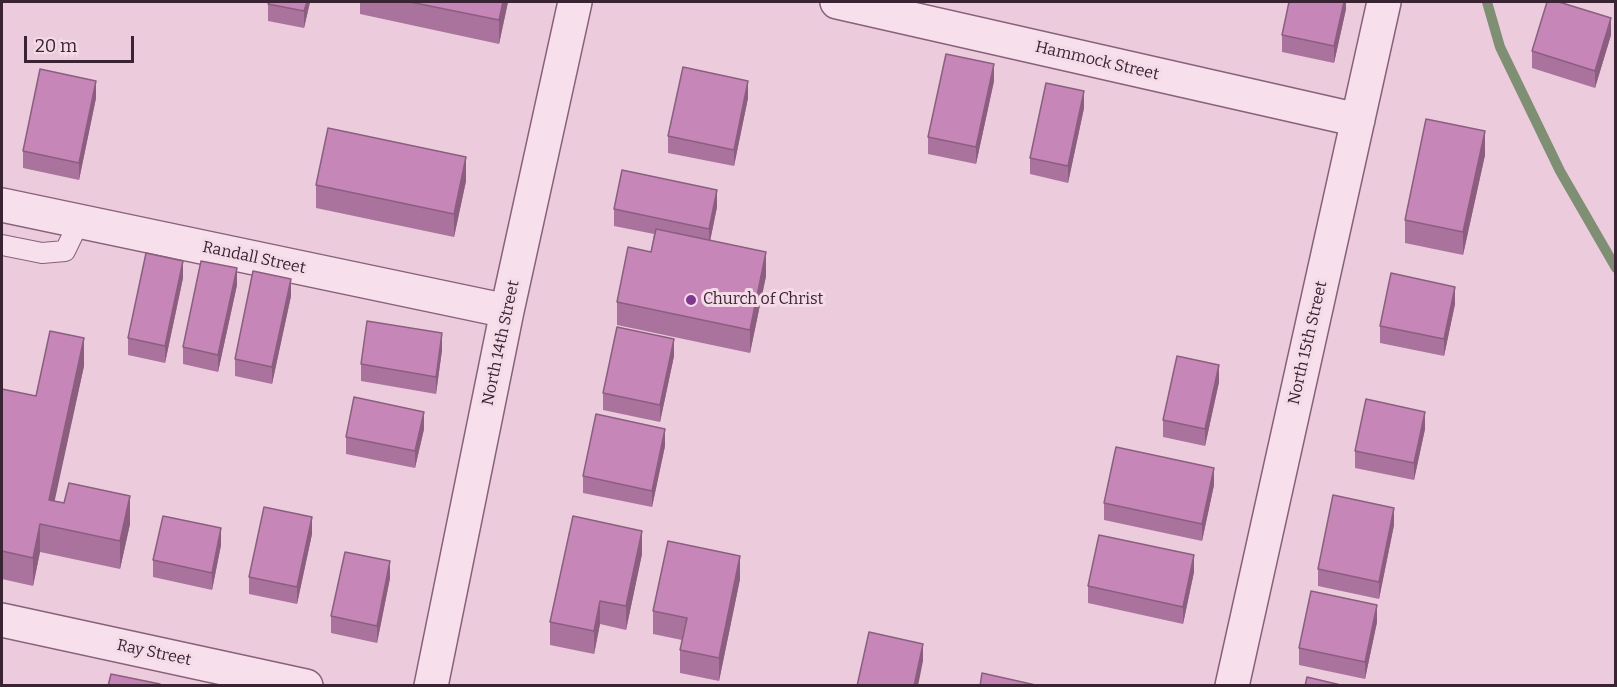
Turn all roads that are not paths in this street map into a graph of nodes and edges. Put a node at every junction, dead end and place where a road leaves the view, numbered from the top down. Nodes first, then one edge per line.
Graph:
1 (575, 2) edge
2 (837, 2) edge
3 (1384, 2) edge
4 (1358, 120) junction
5 (2, 205) edge
6 (79, 222) junction
7 (2, 245) edge
8 (507, 311) junction
9 (2, 620) edge
10 (306, 686) edge
11 (431, 686) edge
12 (1232, 686) edge

1 - 8 street, North 14th Street
2 - 4 street, Hammock Street
3 - 4 street, North 15th Street
4 - 12 street, North 15th Street
5 - 6 street, Randall Street
6 - 7 lane
6 - 8 street, Randall Street
8 - 11 street, North 14th Street
9 - 10 street, Ray Street

